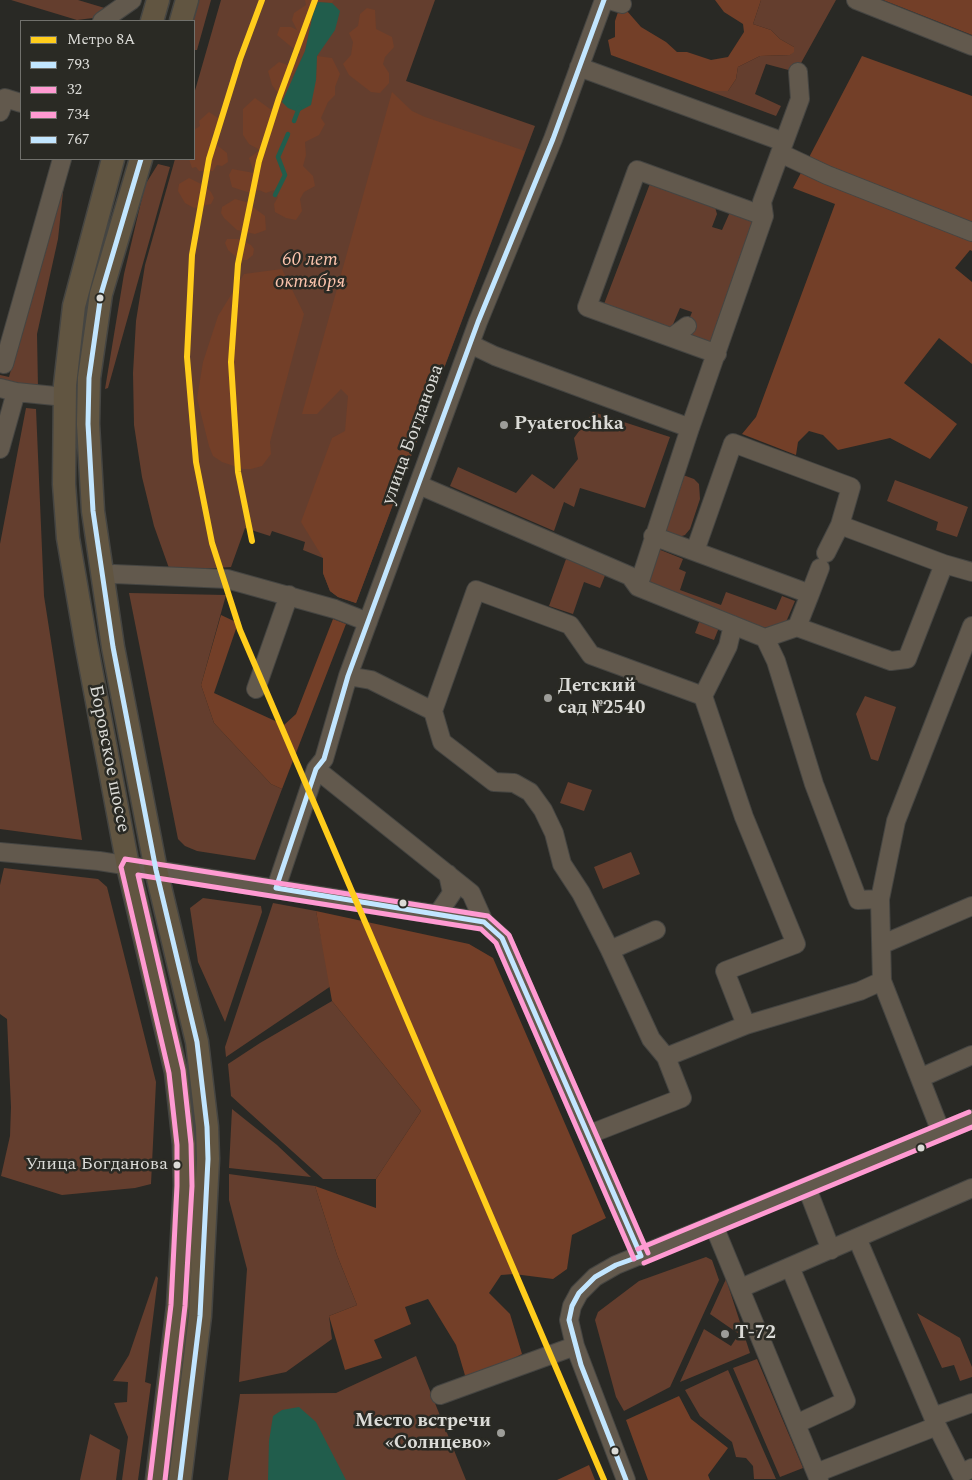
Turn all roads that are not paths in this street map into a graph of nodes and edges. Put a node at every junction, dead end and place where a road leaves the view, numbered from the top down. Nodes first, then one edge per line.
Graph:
1 (132, 0) edge
2 (158, 0) edge
3 (187, 0) edge
4 (604, 0) edge
5 (856, 0) edge
6 (103, 20) edge
7 (152, 20) edge
8 (181, 20) edge
9 (972, 46) edge
10 (579, 67) junction
11 (798, 72) dead end
12 (20, 103) edge
13 (0, 112) edge
14 (782, 148) junction
15 (62, 160) edge
16 (141, 160) edge
17 (112, 161) edge
18 (764, 216) junction
19 (972, 232) edge
20 (687, 326) dead end
21 (672, 338) junction
22 (470, 344) junction
23 (717, 354) junction
24 (0, 363) edge
25 (8, 390) edge
26 (65, 397) junction
27 (4, 416) edge
28 (690, 428) junction
29 (0, 449) edge
30 (419, 485) junction
31 (840, 525) junction
32 (653, 536) junction
33 (695, 551) junction
34 (944, 564) junction
35 (972, 572) edge
36 (103, 577) junction
37 (638, 587) junction
38 (810, 594) junction
39 (289, 595) junction
40 (368, 622) junction
41 (733, 625) junction
42 (797, 626) junction
43 (972, 626) edge
44 (765, 638) junction
45 (348, 676) junction
46 (256, 689) dead end
47 (703, 696) junction
48 (433, 711) junction
49 (316, 769) junction
50 (0, 852) edge
51 (128, 866) junction
52 (156, 870) junction
53 (448, 874) junction
54 (276, 888) junction
55 (880, 900) junction
56 (972, 906) edge
57 (437, 915) junction
58 (484, 922) junction
59 (656, 930) dead end
60 (883, 944) junction
61 (610, 950) junction
62 (882, 981) junction
63 (746, 1025) junction
64 (666, 1056) junction
65 (972, 1056) edge
66 (920, 1078) junction
67 (972, 1119) edge
68 (941, 1132) junction
69 (590, 1134) junction
70 (807, 1188) junction
71 (972, 1188) edge
72 (714, 1226) junction
73 (857, 1238) junction
74 (831, 1250) junction
75 (641, 1256) junction
76 (790, 1268) junction
77 (741, 1288) junction
78 (575, 1346) junction
79 (440, 1395) dead end
80 (972, 1402) edge
81 (935, 1421) junction
82 (796, 1424) junction
83 (972, 1468) edge
84 (817, 1476) edge
85 (157, 1480) edge
86 (180, 1480) edge
87 (626, 1480) edge

1 - 6 street
2 - 7 main road
3 - 8 main road
4 - 10 street, улица Богданова
5 - 9 street
10 - 14 street
10 - 22 street, улица Богданова
11 - 14 street
12 - 13 street
14 - 18 street
14 - 19 street
15 - 24 street
16 - 36 main road, Боровское шоссе
17 - 26 main road, Боровское шоссе
18 - 21 street
18 - 23 street
20 - 21 street
21 - 23 street
22 - 28 street
22 - 30 street, улица Богданова
23 - 28 street
25 - 26 street
25 - 27 street
26 - 51 main road, Боровское шоссе
27 - 29 street
28 - 32 street
30 - 37 street
30 - 40 street, улица Богданова
31 - 33 street
31 - 34 street
31 - 38 street
32 - 33 street
32 - 37 street
33 - 38 street
34 - 35 street
34 - 42 street
36 - 39 street
36 - 52 main road, Боровское шоссе
37 - 41 street
38 - 42 street
39 - 40 street
39 - 46 street
40 - 45 street, улица Богданова
41 - 44 street
41 - 47 street
42 - 44 street
43 - 55 street
44 - 55 street
45 - 48 street
45 - 49 street, улица Богданова
47 - 48 street
47 - 63 street
48 - 61 street
49 - 53 street
49 - 54 street, улица Богданова
50 - 51 street
51 - 52 street
51 - 85 main road, Боровское шоссе
52 - 54 street
52 - 86 main road, Боровское шоссе
53 - 57 street
53 - 58 street
54 - 57 street
55 - 60 street
56 - 60 street
57 - 58 street
58 - 69 street
59 - 61 street
60 - 62 street
61 - 64 street
62 - 63 street
62 - 66 street
63 - 64 street
64 - 69 street
65 - 66 street
66 - 68 street
67 - 68 street
68 - 70 street
69 - 75 street
70 - 72 street
70 - 74 street
71 - 73 street
72 - 75 street
72 - 77 street
73 - 74 street
73 - 81 street
74 - 76 street
75 - 78 street
76 - 77 street
76 - 82 street
77 - 82 street
78 - 79 street
78 - 87 street
80 - 81 street
81 - 83 street
81 - 84 street
82 - 84 street

